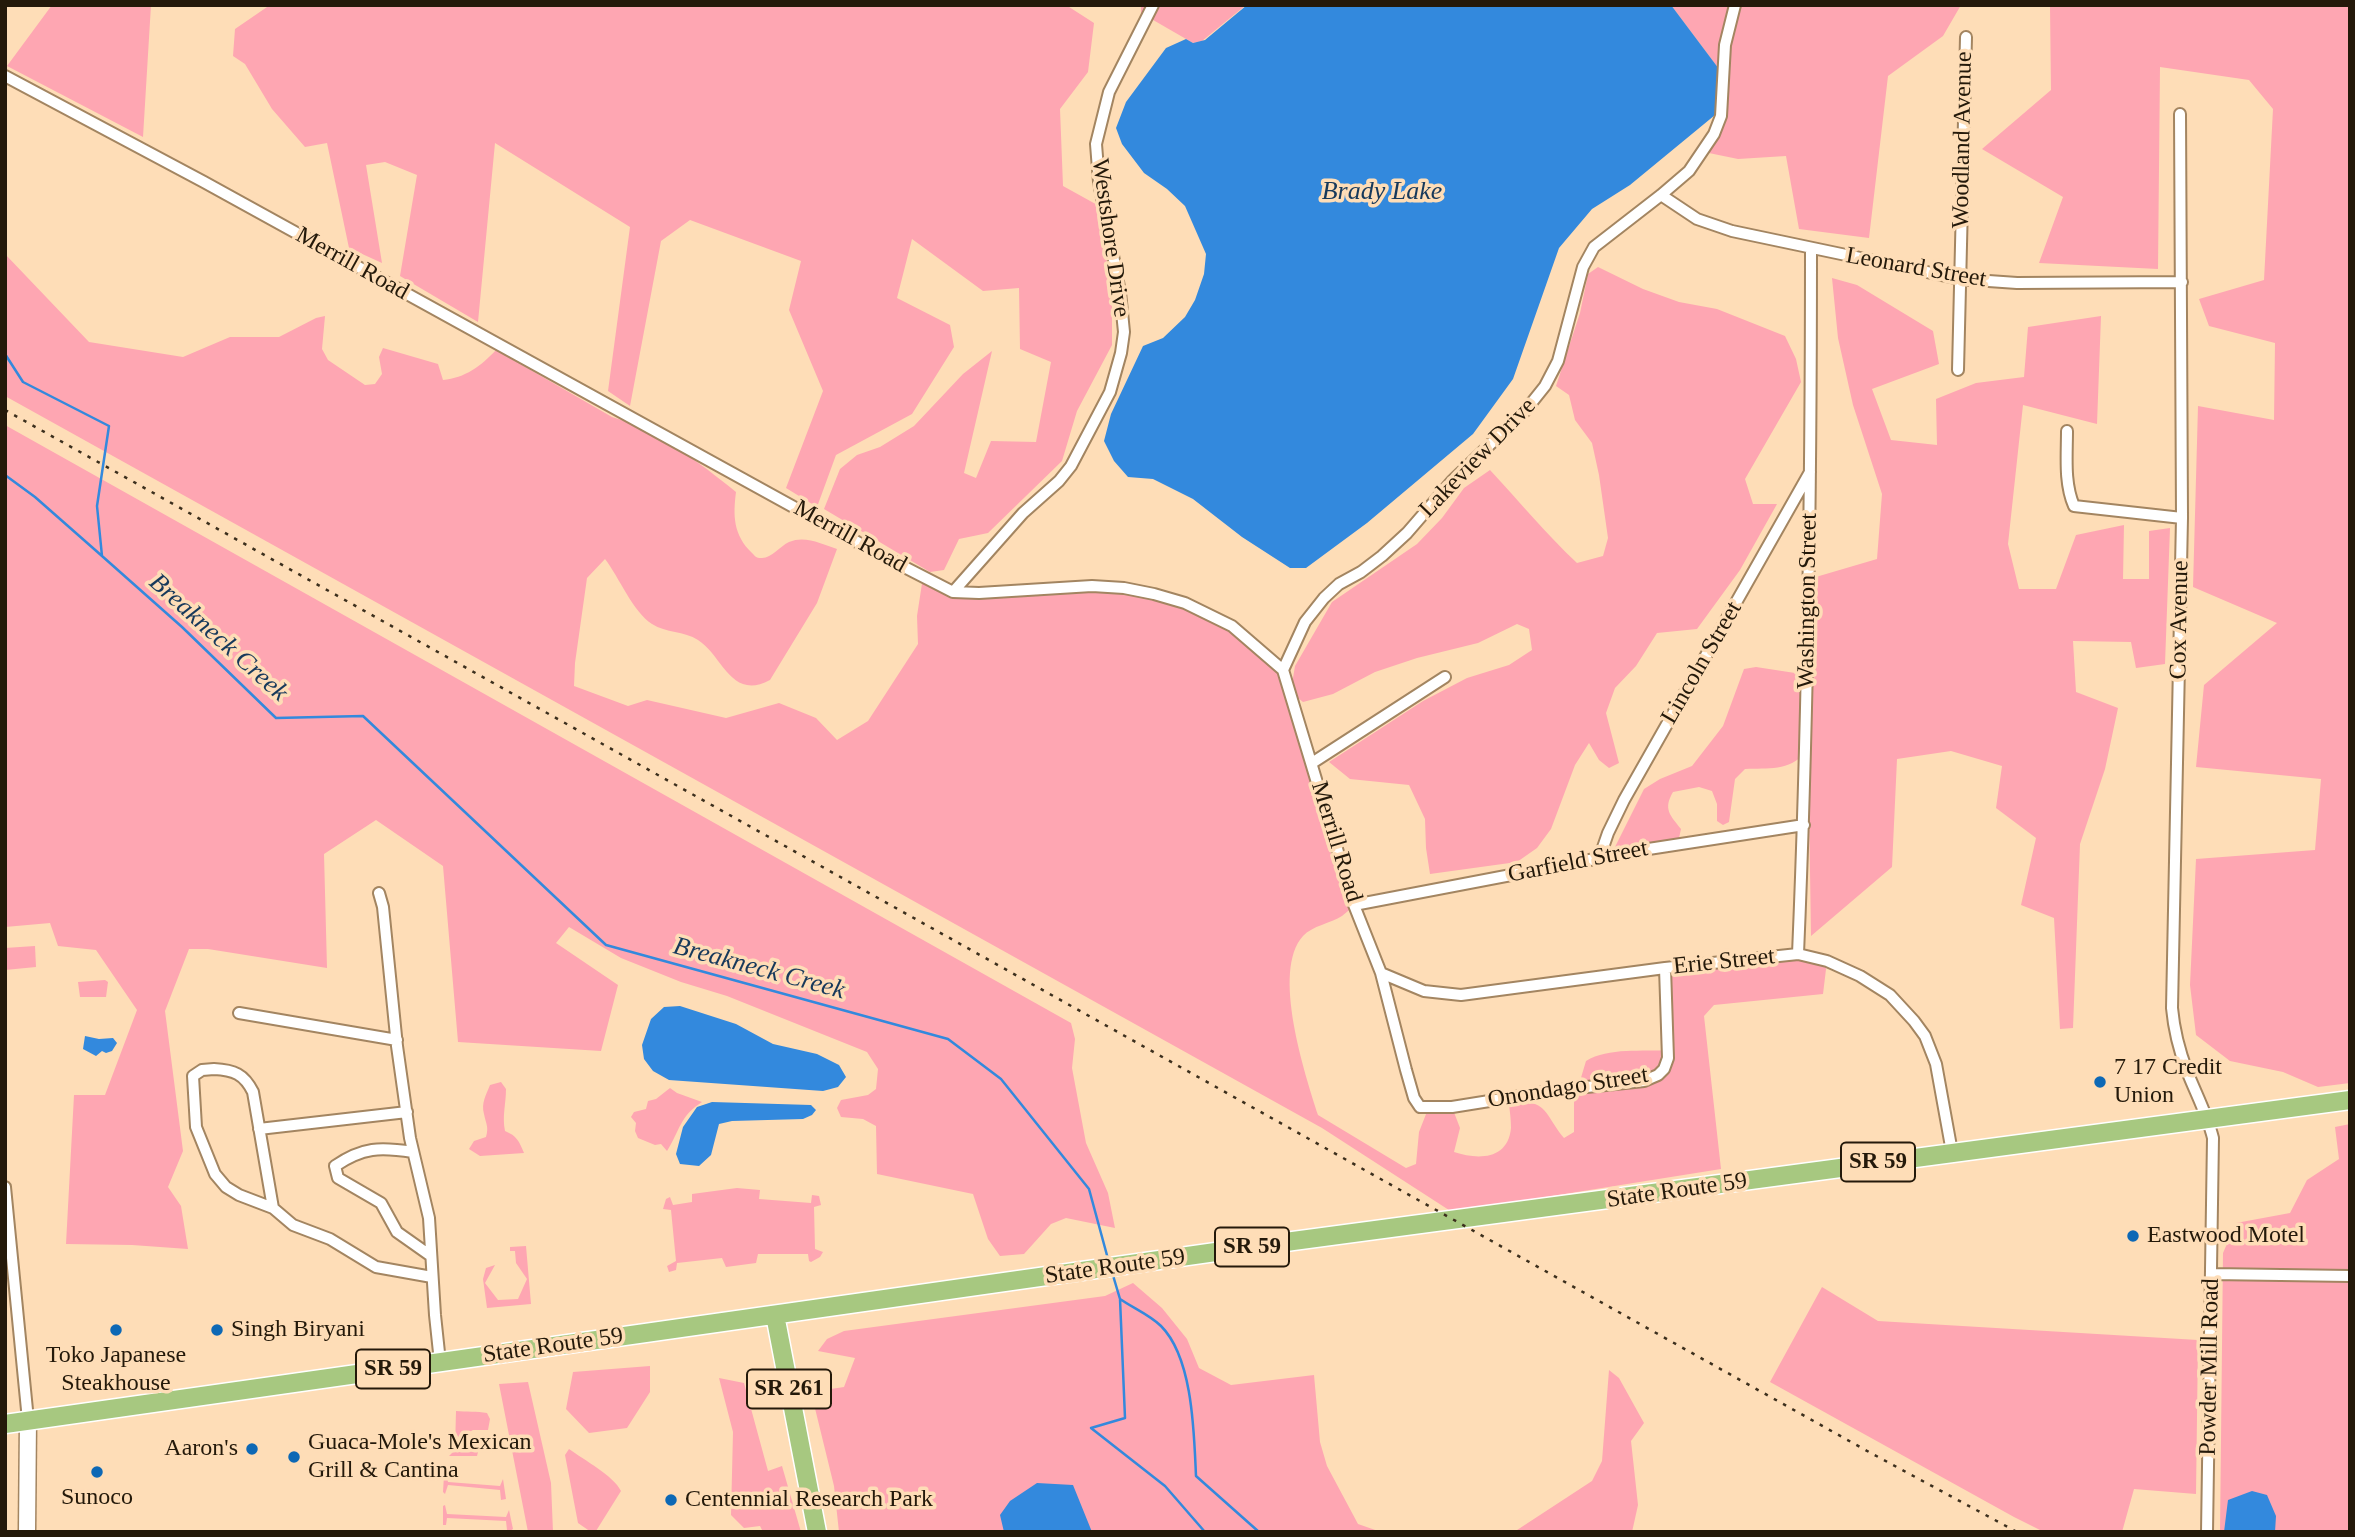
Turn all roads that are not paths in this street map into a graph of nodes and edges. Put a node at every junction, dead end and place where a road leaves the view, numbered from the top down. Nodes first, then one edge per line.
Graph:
1 (1153, 5) edge
2 (1735, 5) edge
3 (1966, 37) dead end
4 (5, 76) edge
5 (2180, 114) dead end
6 (1661, 195) junction
7 (1811, 249) junction
8 (1960, 279) junction
9 (2182, 282) junction
10 (1958, 370) dead end
11 (2067, 431) dead end
12 (1811, 471) junction
13 (2182, 518) junction
14 (953, 592) junction
15 (1283, 670) junction
16 (1445, 677) dead end
17 (1312, 763) junction
18 (1804, 825) junction
19 (1599, 859) junction
20 (379, 894) dead end
21 (1354, 905) junction
22 (1798, 954) junction
23 (1665, 968) junction
24 (1381, 972) junction
25 (239, 1013) dead end
26 (397, 1040) junction
27 (2350, 1100) edge
28 (1452, 1107) joint
29 (407, 1112) junction
30 (2208, 1119) junction
31 (260, 1129) junction
32 (413, 1152) junction
33 (1952, 1152) junction
34 (5, 1187) edge
35 (273, 1208) junction
36 (431, 1256) junction
37 (2212, 1273) junction
38 (2350, 1276) edge
39 (432, 1278) junction
40 (775, 1315) junction
41 (440, 1362) junction
42 (28, 1420) junction
43 (5, 1423) edge
44 (27, 1532) edge
45 (817, 1532) edge
46 (2207, 1532) edge

1 - 14 street, Westshore Drive
2 - 6 street, Lakeview Drive
3 - 8 street, Woodland Avenue
4 - 14 street, Merrill Road
5 - 9 street, Cox Avenue
6 - 7 street, Leonard Street
6 - 15 street, Lakeview Drive
7 - 8 street, Leonard Street
7 - 12 street, Washington Street
8 - 9 street, Leonard Street
8 - 10 street, Woodland Avenue
9 - 13 street, Cox Avenue
11 - 13 street
12 - 18 street, Washington Street
12 - 19 street, Lincoln Street
13 - 30 street, Cox Avenue
14 - 15 street, Merrill Road
15 - 17 street, Merrill Road
16 - 17 street
17 - 21 street, Merrill Road
18 - 19 street, Garfield Street
18 - 22 street, Washington Street
19 - 21 street, Garfield Street
20 - 26 street
21 - 24 street, Merrill Road
22 - 23 street, Erie Street
22 - 33 street, Erie Street
23 - 24 street, Erie Street
23 - 28 street, Onondago Street
24 - 28 street, Merrill Road
25 - 26 street
26 - 29 street
27 - 30 main road, State Route 59 / SR 59
29 - 31 street
29 - 32 street
30 - 33 main road, State Route 59 / SR 59
30 - 37 street, Powder Mill Road
31 - 35 street
31 - 35 street
32 - 36 street
32 - 36 street
33 - 40 main road, State Route 59 / SR 59
34 - 42 street
35 - 39 street
36 - 39 street
37 - 38 street
37 - 46 street, Powder Mill Road
39 - 41 street
40 - 41 main road, State Route 59 / SR 59
40 - 45 main road, SR 261
41 - 42 main road, State Route 59 / SR 59
42 - 43 main road, State Route 59 / SR 59
42 - 44 street

